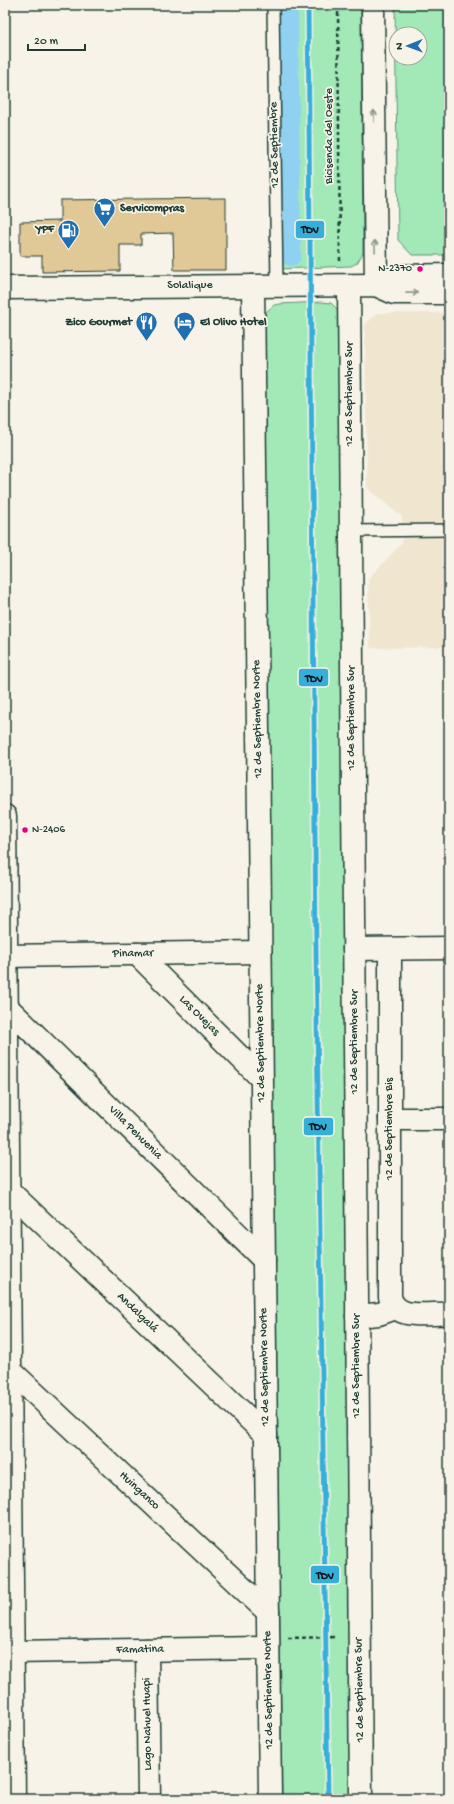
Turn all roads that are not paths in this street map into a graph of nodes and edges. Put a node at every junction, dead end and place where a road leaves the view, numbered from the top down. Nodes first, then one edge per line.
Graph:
1 (274, 5) edge
2 (373, 5) edge
3 (449, 275) edge
4 (344, 277) junction
5 (376, 285) junction
6 (253, 286) junction
7 (277, 286) junction
8 (5, 288) edge
9 (449, 293) edge
10 (449, 530) edge
11 (351, 531) junction
12 (5, 816) edge
13 (449, 948) edge
14 (354, 949) junction
15 (390, 949) junction
16 (260, 952) junction
17 (137, 954) junction
18 (6, 956) edge
19 (6, 1006) junction
20 (261, 1078) junction
21 (390, 1119) junction
22 (449, 1119) edge
23 (8, 1190) junction
24 (264, 1260) junction
25 (396, 1308) junction
26 (449, 1314) edge
27 (357, 1316) junction
28 (10, 1370) junction
29 (266, 1435) junction
30 (268, 1612) junction
31 (268, 1648) junction
32 (147, 1650) junction
33 (9, 1652) edge
34 (14, 1799) edge
35 (149, 1799) edge
36 (270, 1799) edge
37 (361, 1799) edge

1 - 7 lane, 12 de Septiembre
5 -> 2 street
3 - 5 street, Solalique
4 - 5 street, Solalique
4 - 7 street, Solalique
4 - 11 street, 12 de Septiembre Sur
5 -> 9 street, Solalique
6 - 7 street, Solalique
6 - 8 street, Solalique
6 - 16 street, 12 de Septiembre Norte
10 - 11 lane
11 - 14 street, 12 de Septiembre Sur
12 - 18 street
13 - 15 street
14 - 15 street
14 - 27 street, 12 de Septiembre Sur
15 - 21 street, 12 de Septiembre Bis
16 - 17 street, Pinamar
16 - 20 street, 12 de Septiembre Norte
17 - 18 street, Pinamar
17 - 20 street, Las Ovejas
18 - 19 street
19 - 23 street
19 - 24 street, Villa Pehuenia
20 - 24 street, 12 de Septiembre Norte
21 - 22 street
21 - 25 street, 12 de Septiembre Bis
23 - 28 street
23 - 29 street, Andalgalá
24 - 29 street, 12 de Septiembre Norte
25 - 26 street
25 - 27 street
27 - 37 street, 12 de Septiembre Sur
28 - 30 street, Huinganco
28 - 33 street
29 - 30 street, 12 de Septiembre Norte
30 - 31 street, 12 de Septiembre Norte
31 - 32 street, Famatina
31 - 36 street, 12 de Septiembre Norte
32 - 33 street, Famatina
32 - 35 street, Lago Nahuel Huapi
33 - 34 street

